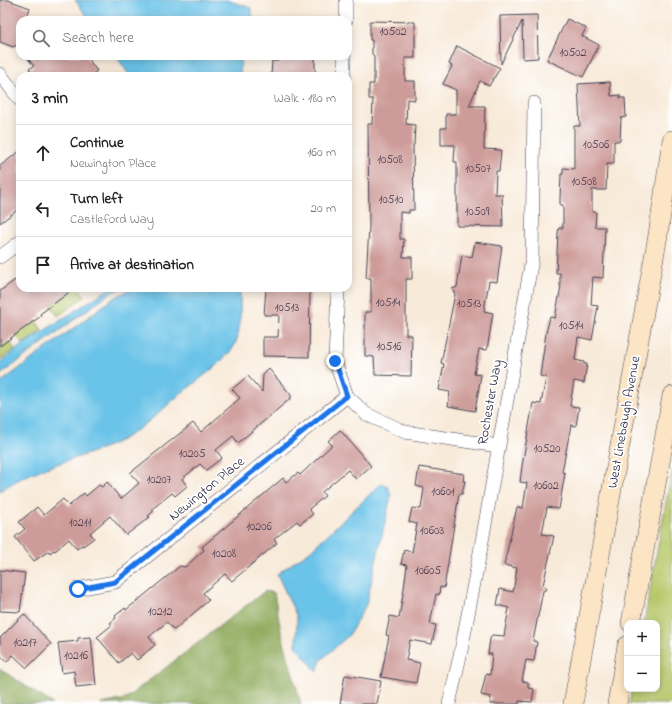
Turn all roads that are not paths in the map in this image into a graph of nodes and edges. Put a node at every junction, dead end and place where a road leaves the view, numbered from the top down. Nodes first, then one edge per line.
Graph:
1 (346, 0) edge
2 (346, 16) edge
3 (344, 60) edge
4 (344, 72) edge
5 (0, 74) edge
6 (16, 95) edge
7 (534, 103) dead end
8 (672, 140) edge
9 (16, 245) edge
10 (0, 257) edge
11 (338, 292) edge
12 (347, 396) junction
13 (672, 396) edge
14 (498, 446) junction
15 (78, 589) dead end
16 (632, 620) edge
17 (625, 656) edge
18 (449, 704) edge
19 (573, 704) edge
20 (617, 704) edge

1 - 2 street
3 - 4 street
5 - 6 street
7 - 14 street, Rochester Way
8 - 19 main road, West Linebaugh Avenue
9 - 10 street
11 - 12 street
12 - 14 street
12 - 15 street, Newington Place
13 - 16 main road
14 - 18 street, Rochester Way
17 - 20 main road

